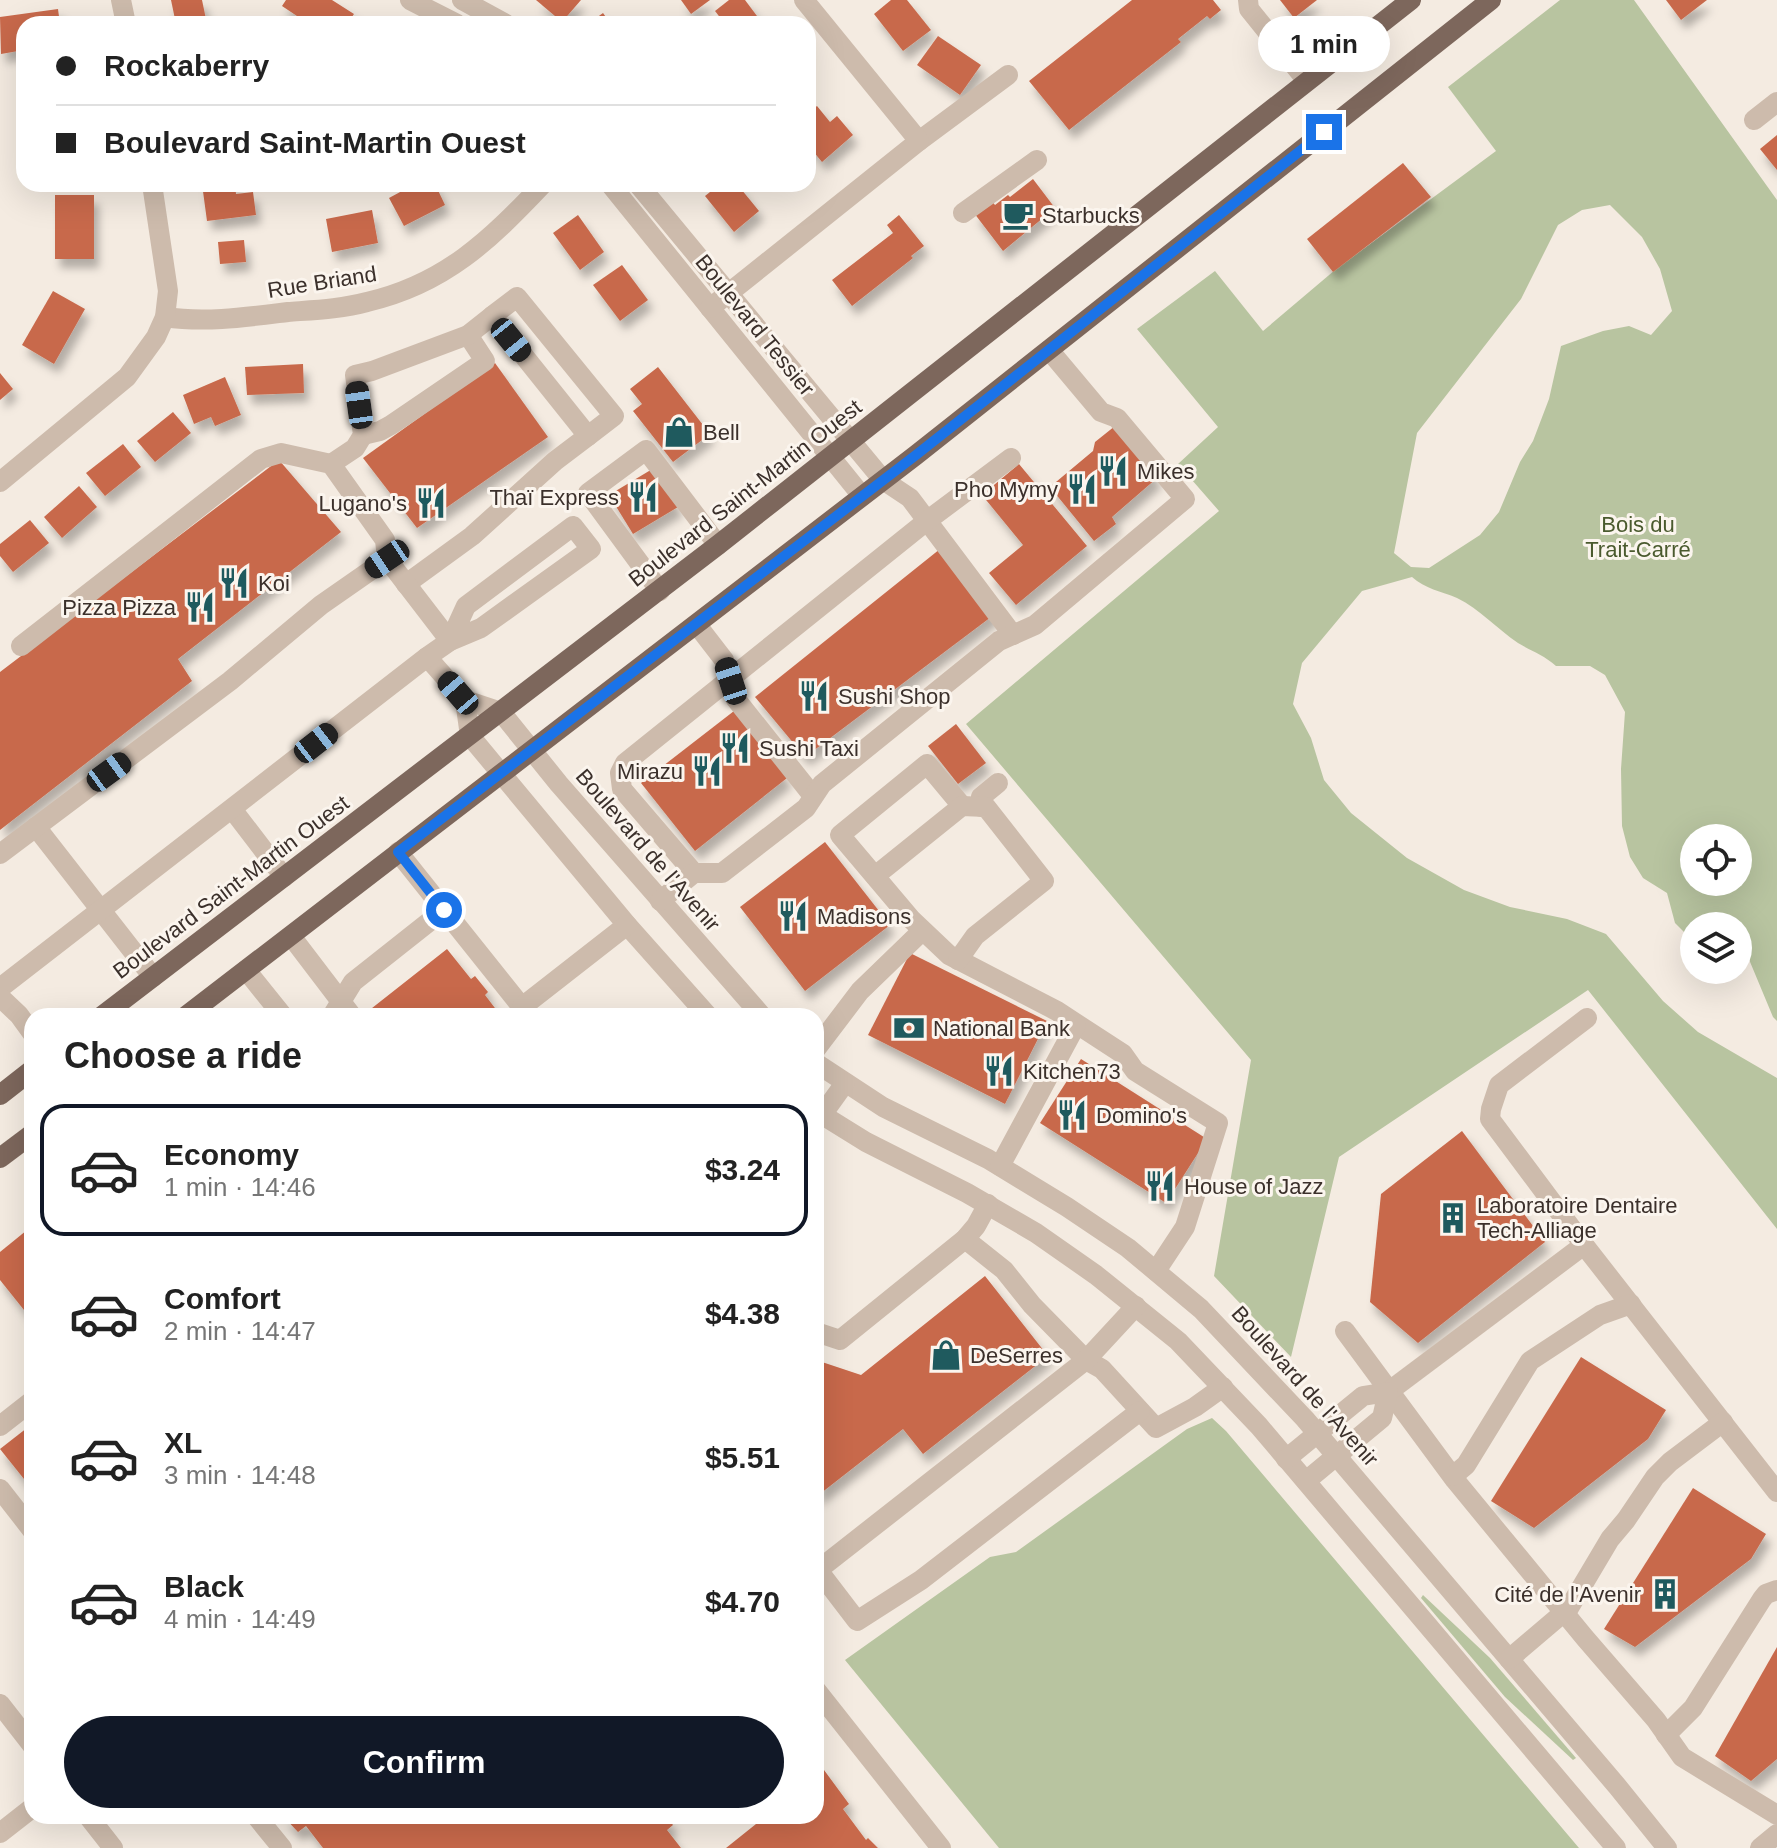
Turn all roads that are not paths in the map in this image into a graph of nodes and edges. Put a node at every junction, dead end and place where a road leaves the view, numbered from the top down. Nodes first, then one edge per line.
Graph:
1 (410, 0) edge
2 (462, 0) edge
3 (804, 0) edge
4 (1248, 0) edge
5 (1411, 0) edge
6 (1491, 0) edge
7 (441, 16) edge
8 (491, 16) edge
9 (1008, 75) dead end
10 (1307, 81) junction
11 (1777, 102) edge
12 (1754, 120) dead end
13 (919, 141) junction
14 (1037, 160) dead end
15 (153, 192) edge
16 (535, 192) edge
17 (616, 192) edge
18 (645, 192) edge
19 (963, 213) dead end
20 (729, 294) junction
21 (710, 308) junction
22 (492, 316) junction
23 (165, 317) junction
24 (468, 335) junction
25 (1049, 350) junction
26 (363, 435) junction
27 (588, 436) junction
28 (851, 441) junction
29 (830, 457) junction
30 (1011, 458) dead end
31 (331, 464) junction
32 (883, 480) junction
33 (0, 482) edge
34 (862, 496) junction
35 (928, 520) junction
36 (718, 545) junction
37 (387, 559) junction
38 (406, 584) junction
39 (660, 591) junction
40 (697, 625) junction
41 (1013, 635) junction
42 (450, 641) junction
43 (21, 646) dead end
44 (427, 657) junction
45 (731, 681) junction
46 (465, 700) junction
47 (501, 712) junction
48 (470, 736) junction
49 (532, 751) junction
50 (500, 775) junction
51 (998, 783) dead end
52 (813, 796) junction
53 (971, 807) junction
54 (232, 809) junction
55 (36, 827) junction
56 (398, 852) junction
57 (0, 854) edge
58 (694, 873) junction
59 (875, 876) junction
60 (284, 877) junction
61 (660, 901) junction
62 (101, 910) junction
63 (444, 910) junction
64 (627, 925) junction
65 (922, 931) junction
66 (291, 936) junction
67 (958, 960) junction
68 (246, 970) junction
69 (153, 977) junction
70 (0, 988) edge
71 (0, 997) edge
72 (112, 1008) edge
73 (196, 1008) edge
74 (277, 1008) edge
75 (339, 1008) edge
76 (343, 1008) edge
77 (522, 1008) edge
78 (530, 1008) edge
79 (701, 1008) edge
80 (755, 1008) edge
81 (1587, 1018) dead end
82 (24, 1022) edge
83 (1076, 1025) junction
84 (824, 1038) edge
85 (824, 1069) edge
86 (24, 1076) edge
87 (845, 1083) junction
88 (0, 1095) edge
89 (824, 1108) edge
90 (824, 1118) edge
91 (24, 1140) edge
92 (0, 1158) edge
93 (1000, 1166) junction
94 (988, 1204) junction
95 (965, 1239) junction
96 (1584, 1245) junction
97 (1156, 1271) junction
98 (1631, 1304) junction
99 (1136, 1306) junction
100 (1345, 1331) dead end
101 (824, 1335) edge
102 (1086, 1360) junction
103 (1223, 1387) junction
104 (1388, 1392) junction
105 (24, 1407) edge
106 (1140, 1411) junction
107 (1723, 1422) junction
108 (0, 1426) edge
109 (1317, 1433) junction
110 (1336, 1455) junction
111 (1286, 1459) junction
112 (1453, 1476) junction
113 (1306, 1481) junction
114 (0, 1489) edge
115 (1777, 1492) edge
116 (24, 1520) edge
117 (824, 1563) edge
118 (824, 1577) edge
119 (1777, 1590) edge
120 (1564, 1613) junction
121 (1509, 1659) junction
122 (824, 1700) edge
123 (0, 1704) edge
124 (24, 1735) edge
125 (1666, 1735) junction
126 (24, 1814) edge
127 (1777, 1815) edge
128 (94, 1824) edge
129 (262, 1824) edge
130 (0, 1833) edge
131 (1777, 1834) edge
132 (113, 1848) edge
133 (282, 1848) edge
134 (941, 1848) edge
135 (1616, 1848) edge
136 (1667, 1848) edge
137 (1760, 1848) edge

1 - 7 street
2 - 8 street
3 - 13 street
4 - 10 street
5 - 10 main road, Boulevard Saint-Martin Ouest
6 - 25 main road
9 - 13 street
10 - 28 main road, Boulevard Saint-Martin Ouest
11 - 12 street
13 - 20 street
14 - 19 street
15 - 23 street
16 - 23 street, Rue Briand
17 - 21 street, Boulevard Tessier
18 - 20 street, Boulevard Tessier
20 - 21 street
20 - 28 street, Boulevard Tessier
21 - 29 street, Boulevard Tessier
22 - 24 street
22 - 27 street
22 - 27 street
23 - 33 street
24 - 26 street
24 - 26 street
25 - 32 main road
25 - 41 street
26 - 31 street
27 - 38 street
28 - 29 main road, Boulevard Saint-Martin Ouest
28 - 32 street, Boulevard Tessier
29 - 34 street, Boulevard Tessier
29 - 36 main road, Boulevard Saint-Martin Ouest
30 - 35 street
31 - 37 street
31 - 43 street
32 - 34 main road
32 - 35 street, Boulevard Tessier
34 - 40 main road
35 - 41 street, Boulevard Tessier
35 - 45 street
36 - 39 main road, Boulevard Saint-Martin Ouest
36 - 39 street
37 - 38 street
37 - 55 street
38 - 42 street
39 - 47 main road, Boulevard Saint-Martin Ouest
40 - 45 street
40 - 49 main road
41 - 52 street
42 - 42 street
42 - 44 street
44 - 46 street
44 - 54 street
45 - 52 street
45 - 58 street
46 - 47 street
46 - 48 street
47 - 48 main road, Boulevard Saint-Martin Ouest
47 - 49 street, Boulevard de l'Avenir
48 - 50 street
48 - 60 main road, Boulevard Saint-Martin Ouest
49 - 50 main road
49 - 61 street, Boulevard de l'Avenir
50 - 56 main road
50 - 64 street
51 - 53 street
52 - 58 street
53 - 59 street
53 - 59 street
53 - 67 street
54 - 60 street
54 - 62 street
55 - 57 street
55 - 62 street
56 - 63 street
56 - 66 main road
58 - 61 street
59 - 65 street
60 - 69 main road, Boulevard Saint-Martin Ouest
61 - 80 street, Boulevard de l'Avenir
62 - 69 street
62 - 70 street
63 - 76 street
63 - 77 street
64 - 78 street
64 - 79 street
65 - 67 street
65 - 84 street
66 - 68 main road
66 - 75 street
67 - 83 street
68 - 73 main road
68 - 74 street
69 - 72 main road, Boulevard Saint-Martin Ouest
71 - 82 street
81 - 96 street
83 - 93 street
83 - 97 street
85 - 87 street, Boulevard de l'Avenir
86 - 88 main road
87 - 89 street
87 - 93 street, Boulevard de l'Avenir
90 - 94 street
91 - 92 main road
93 - 97 street, Boulevard de l'Avenir
94 - 95 street
94 - 99 street
95 - 101 street
95 - 102 street
96 - 98 street
96 - 104 street
97 - 109 street, Boulevard de l'Avenir
98 - 107 street
98 - 112 street
99 - 102 street
99 - 103 street
100 - 104 street
102 - 106 street
102 - 117 street
103 - 106 street
103 - 111 street
104 - 109 street
104 - 110 street
104 - 112 street
105 - 108 street
106 - 118 street
107 - 115 street
107 - 120 street
109 - 110 street, Boulevard de l'Avenir
109 - 111 street
110 - 113 street
110 - 121 street, Boulevard de l'Avenir
111 - 113 street
112 - 120 street
113 - 135 street
114 - 116 street
119 - 125 street
120 - 121 street
120 - 125 street
121 - 136 street, Boulevard de l'Avenir
122 - 134 street
123 - 124 street
125 - 127 street
126 - 130 street
128 - 132 street
129 - 133 street
131 - 137 street

